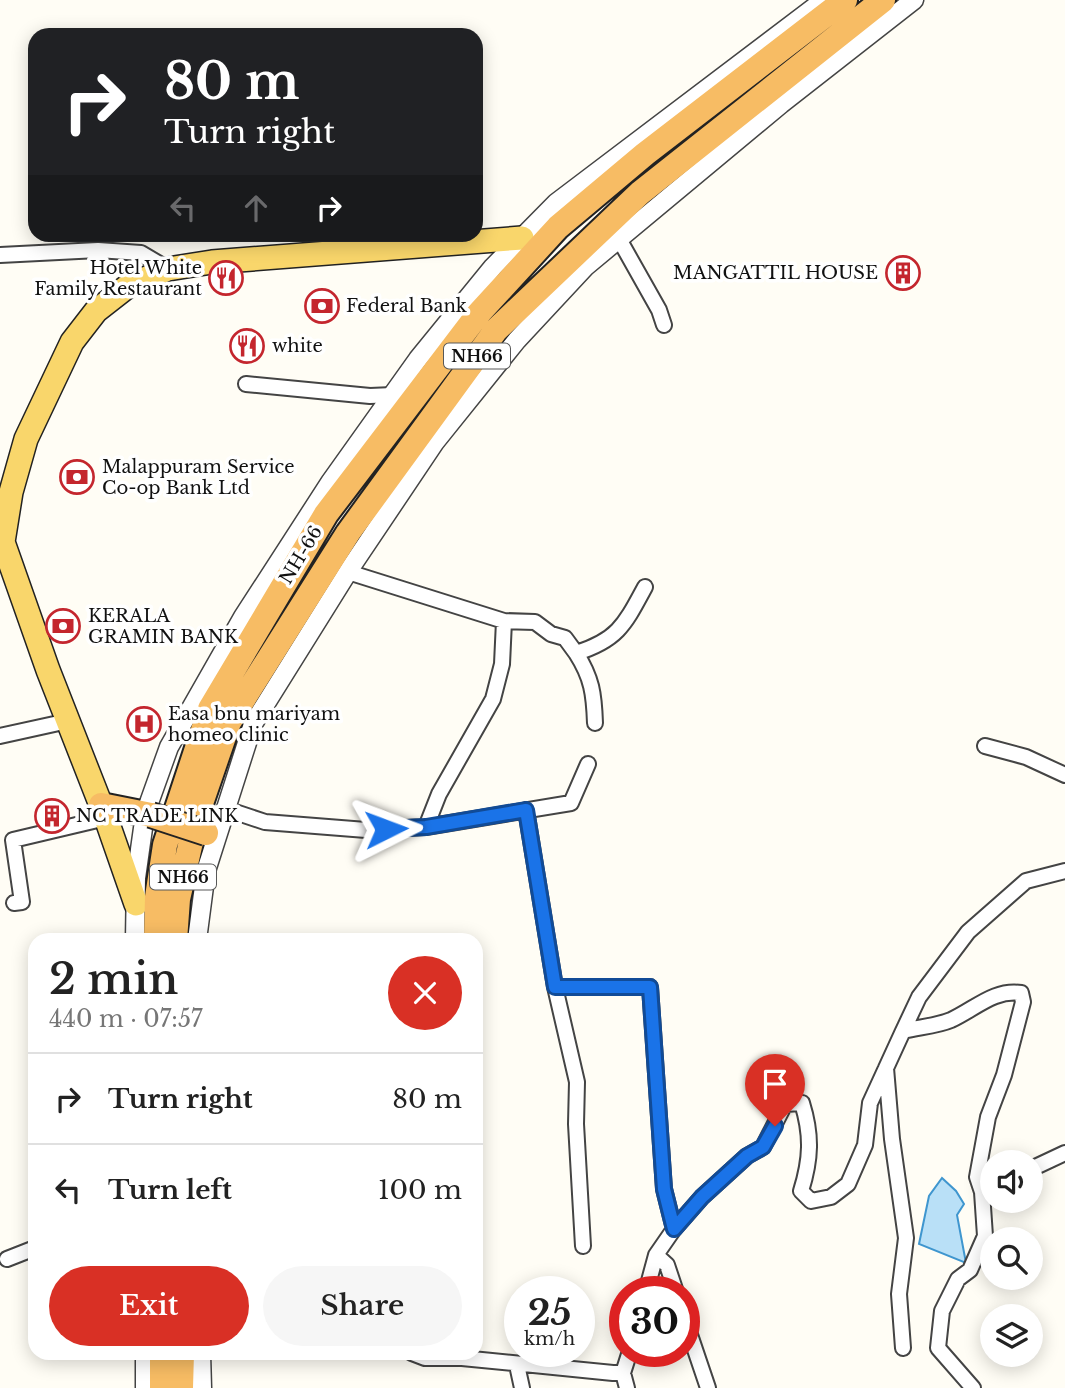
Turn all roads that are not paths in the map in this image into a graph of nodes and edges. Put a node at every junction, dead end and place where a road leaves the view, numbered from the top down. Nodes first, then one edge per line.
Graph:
1 (824, 0) edge
2 (845, 0) edge
3 (883, 0) edge
4 (914, 0) edge
5 (522, 238) junction
6 (619, 239) junction
7 (483, 241) edge
8 (470, 242) edge
9 (0, 255) edge
10 (168, 269) junction
11 (664, 326) dead end
12 (246, 384) dead end
13 (393, 395) junction
14 (4, 560) edge
15 (348, 572) junction
16 (645, 587) dead end
17 (504, 621) junction
18 (576, 653) junction
19 (68, 721) junction
20 (595, 723) dead end
21 (0, 736) edge
22 (985, 746) dead end
23 (588, 764) dead end
24 (1065, 775) edge
25 (226, 809) junction
26 (526, 810) junction
27 (104, 811) junction
28 (148, 814) junction
29 (426, 827) junction
30 (206, 829) junction
31 (1065, 870) edge
32 (13, 903) dead end
33 (136, 904) junction
34 (135, 933) edge
35 (156, 933) edge
36 (176, 933) edge
37 (198, 933) edge
38 (555, 987) junction
39 (903, 1031) junction
40 (886, 1067) junction
41 (982, 1150) edge
42 (1065, 1153) edge
43 (980, 1161) edge
44 (1043, 1163) edge
45 (980, 1181) edge
46 (986, 1213) edge
47 (674, 1229) junction
48 (583, 1246) dead end
49 (28, 1251) edge
50 (656, 1255) junction
51 (7, 1259) dead end
52 (650, 1276) edge
53 (671, 1276) edge
54 (903, 1348) dead end
55 (145, 1360) edge
56 (162, 1360) edge
57 (182, 1360) edge
58 (201, 1360) edge
59 (478, 1360) edge
60 (504, 1363) edge
61 (700, 1364) edge
62 (517, 1367) edge
63 (559, 1367) edge
64 (625, 1367) edge
65 (623, 1373) junction
66 (145, 1388) edge
67 (162, 1388) edge
68 (181, 1388) edge
69 (202, 1388) edge
70 (522, 1388) edge
71 (626, 1388) edge
72 (708, 1388) edge
73 (973, 1388) edge

1 - 5 street, NH66
2 - 35 highway, NH-66
3 - 30 highway, NH66
4 - 6 street, NH66
5 - 7 main road
5 - 13 street, NH66
6 - 11 street
6 - 15 street, NH66
8 - 10 main road
9 - 10 street
10 - 14 main road
12 - 13 street
13 - 28 street, NH66
14 - 19 main road
15 - 17 street
15 - 25 street, NH66
16 - 18 street
17 - 18 street
17 - 29 street
18 - 20 street
19 - 21 street
19 - 27 main road
22 - 24 street
23 - 26 street
25 - 29 street
25 - 30 street, NH66
26 - 29 street
26 - 38 street
27 - 28 highway
27 - 32 street
27 - 33 main road
28 - 30 highway, bridge
28 - 33 street, NH66
30 - 36 highway, NH66 / NH66
30 - 37 street, NH66
31 - 39 street
33 - 34 street, NH66
38 - 47 street
38 - 48 street
39 - 40 street
39 - 41 street
40 - 47 street
40 - 54 street
42 - 44 street
43 - 45 street
46 - 73 street
47 - 50 street
49 - 51 street
50 - 52 street
50 - 53 street
55 - 66 street
56 - 67 highway
57 - 68 highway
58 - 69 street
59 - 60 street
61 - 72 street
62 - 70 street
63 - 65 street
64 - 65 street
65 - 71 street

